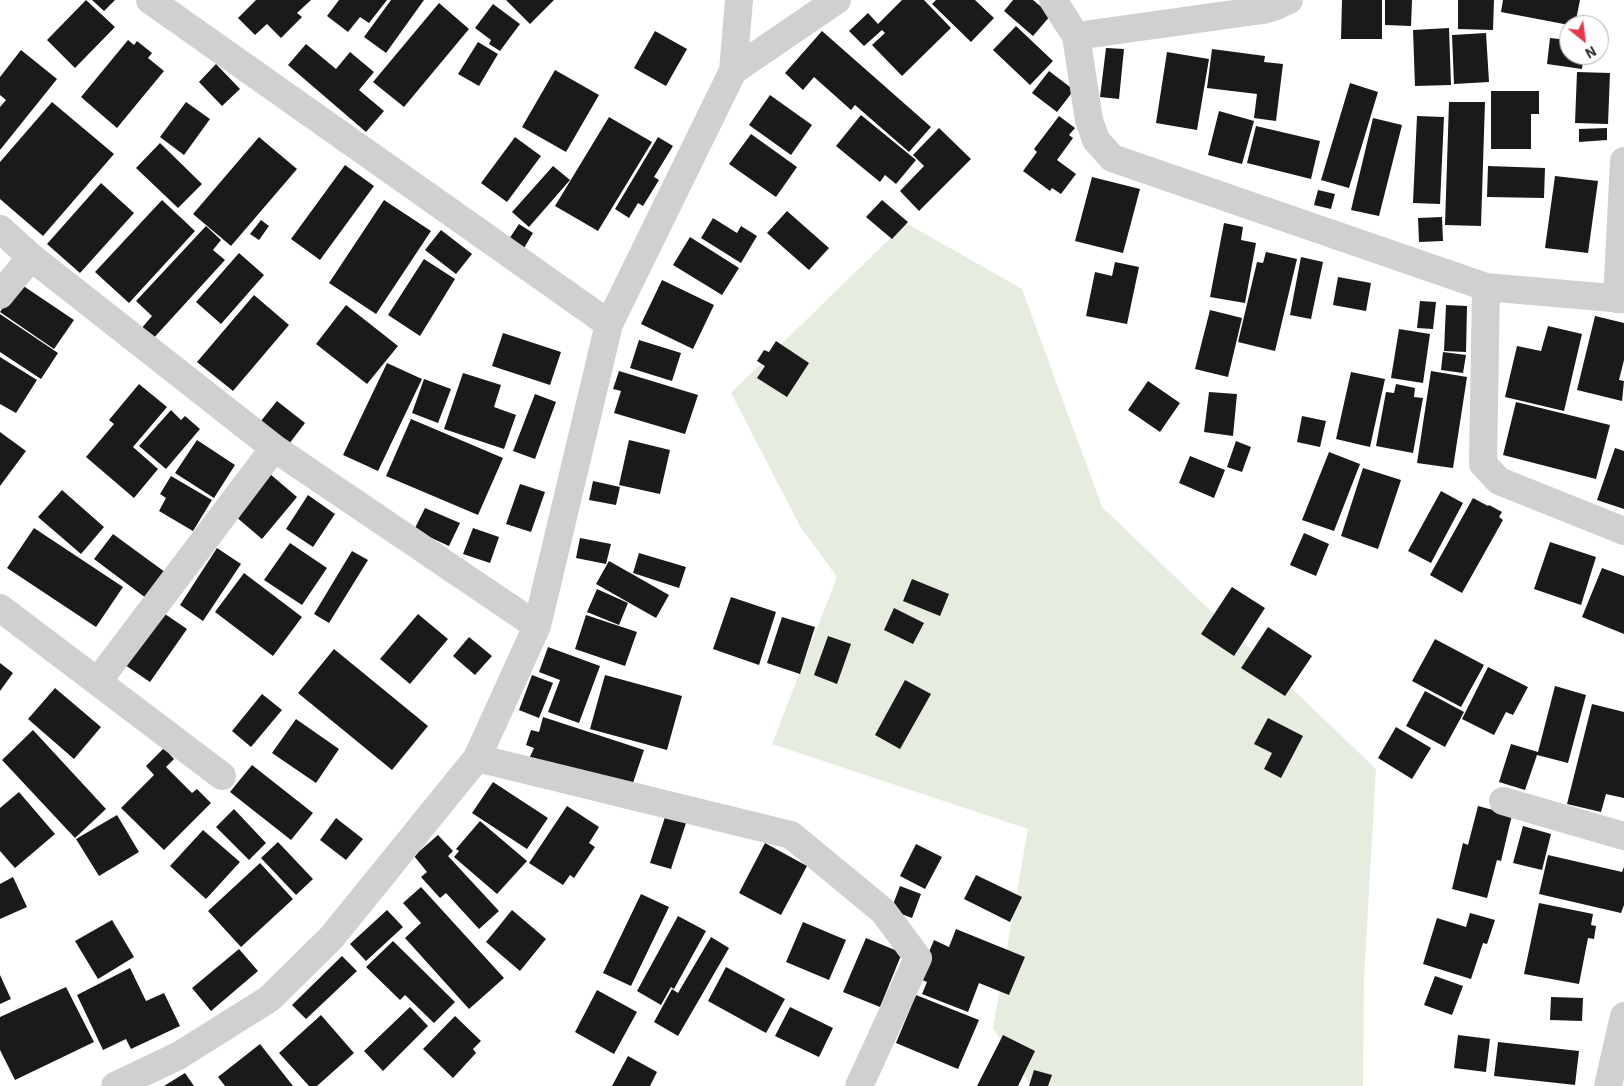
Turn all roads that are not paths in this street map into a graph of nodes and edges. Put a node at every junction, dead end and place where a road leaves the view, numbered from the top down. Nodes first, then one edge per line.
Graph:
1 (150, 0) edge
2 (739, 0) edge
3 (837, 0) edge
4 (1053, 0) edge
5 (1289, 0) edge
6 (1076, 36) junction
7 (733, 71) junction
8 (1624, 161) edge
9 (0, 229) edge
10 (31, 257) junction
11 (1486, 286) junction
12 (0, 296) edge
13 (1621, 299) edge
14 (609, 324) junction
15 (274, 448) junction
16 (1624, 531) edge
17 (0, 608) edge
18 (537, 626) junction
19 (98, 681) junction
20 (477, 758) junction
21 (222, 776) dead end
22 (1503, 800) dead end
23 (1624, 836) edge
24 (1624, 1016) edge
25 (125, 1084) edge
26 (859, 1086) edge
27 (1608, 1086) edge

1 - 14 street
2 - 7 street
3 - 7 street
4 - 6 street
5 - 6 street
6 - 11 street
7 - 14 street
8 - 13 street
9 - 10 street
10 - 12 street
10 - 15 street
11 - 13 street
11 - 16 street
14 - 18 street
15 - 18 street
15 - 19 street
17 - 19 street
18 - 20 street
19 - 21 street
20 - 25 street
20 - 26 street
22 - 23 street
24 - 27 street

